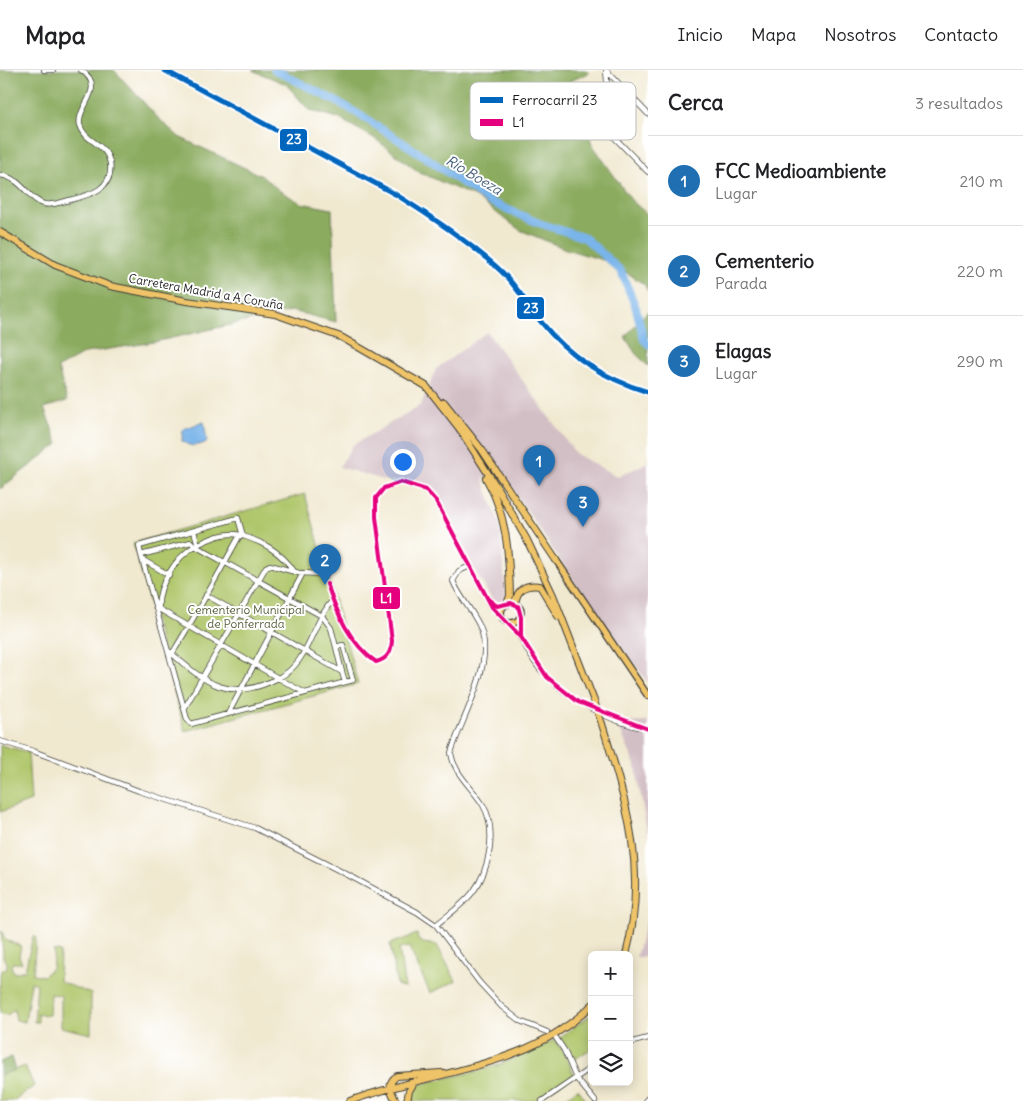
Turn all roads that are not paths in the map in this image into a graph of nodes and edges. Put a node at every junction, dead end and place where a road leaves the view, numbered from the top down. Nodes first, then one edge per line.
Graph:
1 (44, 70) edge
2 (54, 70) edge
3 (81, 70) edge
4 (606, 70) edge
5 (617, 82) edge
6 (636, 101) edge
7 (648, 114) edge
8 (617, 140) edge
9 (648, 172) edge
10 (0, 175) edge
11 (0, 232) edge
12 (426, 386) junction
13 (459, 428) junction
14 (426, 490) dead end
15 (194, 530) junction
16 (242, 535) junction
17 (196, 546) junction
18 (142, 557) junction
19 (556, 560) joint
20 (225, 562) junction
21 (470, 566) junction
22 (294, 571) junction
23 (302, 573) junction
24 (169, 574) junction
25 (326, 574) dead end
26 (258, 580) junction
27 (206, 595) junction
28 (290, 599) junction
29 (488, 599) junction
30 (332, 601) dead end
31 (516, 604) junction
32 (505, 605) junction
33 (158, 610) junction
34 (240, 614) junction
35 (322, 616) junction
36 (501, 616) junction
37 (519, 619) junction
38 (508, 623) junction
39 (189, 627) junction
40 (272, 632) junction
41 (522, 637) junction
42 (221, 645) junction
43 (336, 647) junction
44 (167, 650) junction
45 (305, 650) junction
46 (172, 654) junction
47 (580, 662) junction
48 (254, 664) junction
49 (342, 672) junction
50 (278, 678) junction
51 (201, 679) junction
52 (345, 682) junction
53 (241, 690) junction
54 (305, 693) junction
55 (648, 696) edge
56 (184, 709) junction
57 (228, 714) junction
58 (648, 730) edge
59 (0, 741) edge
60 (436, 925) junction
61 (628, 951) edge
62 (588, 1008) edge
63 (547, 1032) dead end
64 (556, 1038) dead end
65 (648, 1038) edge
66 (633, 1042) edge
67 (588, 1070) edge
68 (447, 1073) junction
69 (576, 1078) junction
70 (415, 1081) junction
71 (398, 1085) junction
72 (390, 1088) junction
73 (648, 1098) edge
74 (407, 1100) edge
75 (350, 1101) edge
76 (396, 1101) edge
77 (542, 1101) edge
78 (595, 1101) edge
79 (645, 1101) edge

1 - 2 street
3 - 10 street
4 - 5 street
6 - 7 street
8 - 9 street
11 - 12 highway, Carretera Madrid a A Coruña
12 - 13 highway, Carretera Madrid a A Coruña
12 - 19 highway
13 - 32 highway
13 - 47 highway, Carretera Madrid a A Coruña
14 - 21 street
15 - 16 street
15 - 17 street
15 - 18 street
16 - 17 street
16 - 20 street
16 - 22 street
17 - 18 street
17 - 20 street
17 - 24 street
18 - 24 street
18 - 33 street
19 - 55 main road
20 - 26 street
20 - 27 street
21 - 29 street
21 - 60 street
22 - 23 street
22 - 26 street
23 - 25 street
23 - 28 street
24 - 33 street
26 - 28 street
26 - 34 street
27 - 34 street
27 - 39 street
28 - 35 street
28 - 40 street
29 - 32 street
29 - 36 street
30 - 35 street
31 - 32 main road
31 - 37 main road
31 - 47 highway
32 - 36 main road
33 - 39 street
33 - 44 street
34 - 40 street
34 - 42 street
35 - 43 street
35 - 45 street
36 - 38 main road
37 - 38 main road
37 - 41 street
38 - 41 street
39 - 42 street
39 - 46 street
40 - 45 street
40 - 48 street
41 - 58 street
42 - 48 street
42 - 51 street
43 - 49 street
43 - 52 street
44 - 46 street
44 - 56 street
45 - 49 street
45 - 50 street
46 - 51 street
47 - 61 highway, Carretera Madrid a A Coruña, bridge
48 - 50 street
48 - 53 street
49 - 52 street
50 - 53 street
50 - 54 street
51 - 53 street
51 - 56 street
52 - 54 street
53 - 57 street
54 - 57 street
56 - 57 street
59 - 60 street
60 - 63 street
62 - 68 highway
64 - 69 street
65 - 66 street
67 - 69 street
68 - 70 highway
68 - 72 highway
69 - 77 street
69 - 78 street
70 - 71 highway
70 - 74 highway
71 - 72 highway
71 - 74 highway
72 - 75 highway
72 - 76 highway
73 - 79 street

